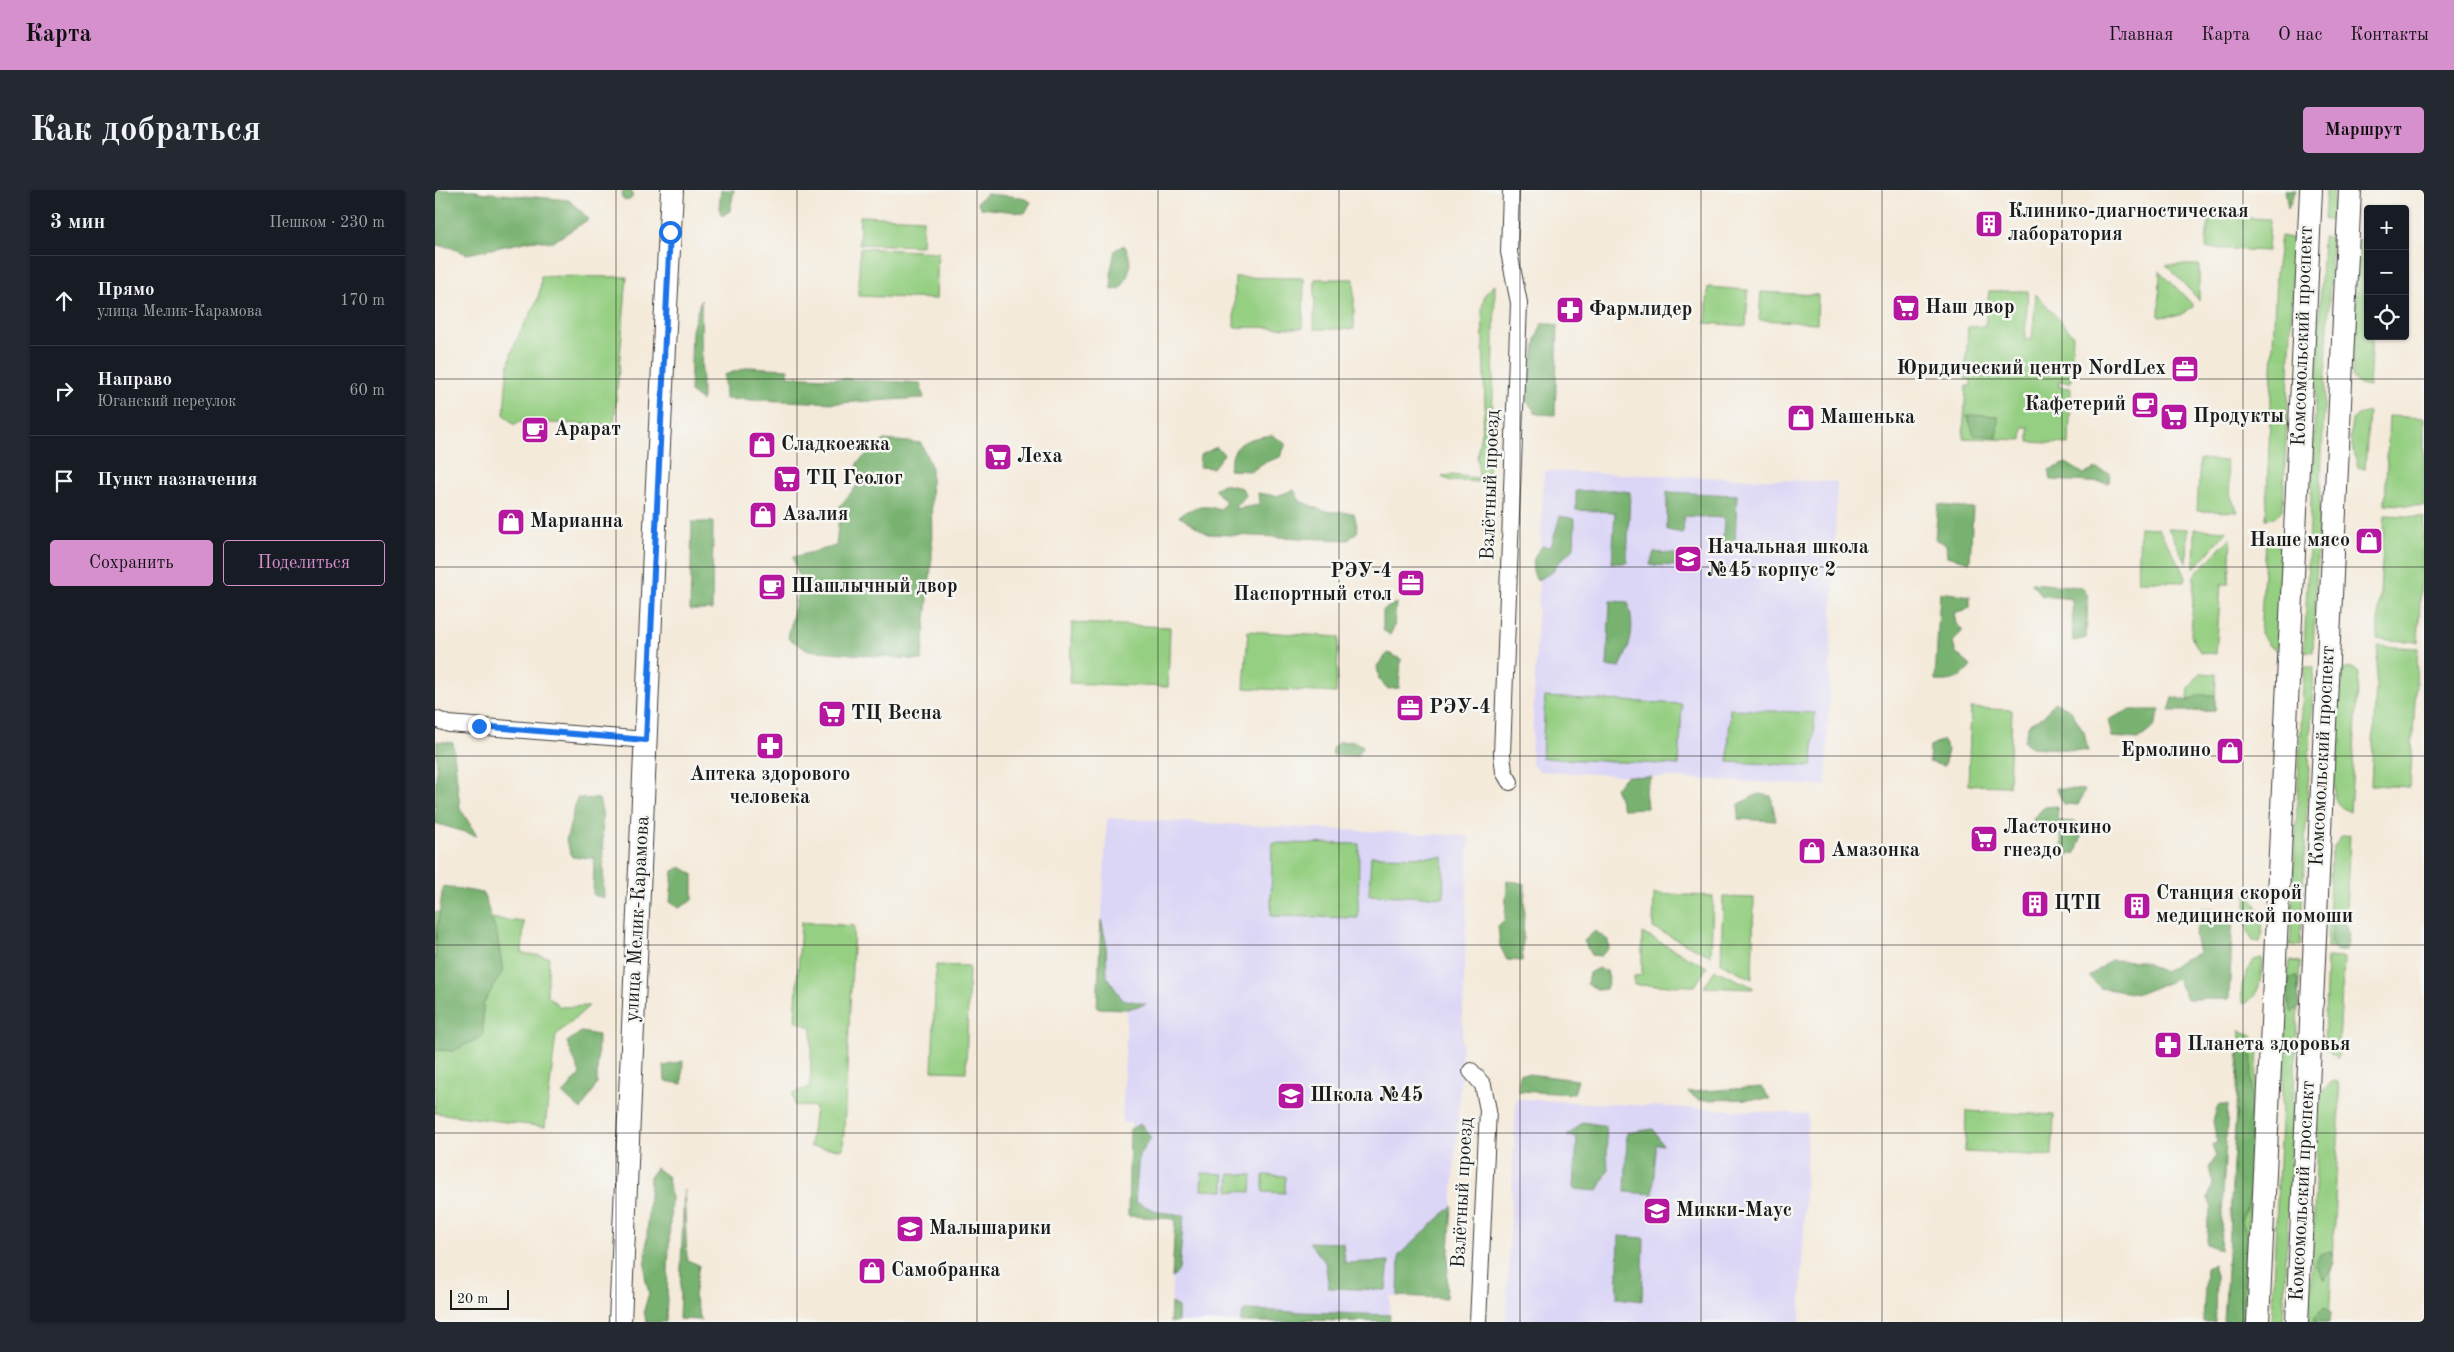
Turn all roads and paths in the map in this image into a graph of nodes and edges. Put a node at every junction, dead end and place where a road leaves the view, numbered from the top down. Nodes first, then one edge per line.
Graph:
1 (672, 190) edge
2 (1511, 190) edge
3 (2311, 190) edge
4 (2350, 190) edge
5 (435, 719) edge
6 (646, 740) junction
7 (1510, 782) dead end
8 (1471, 1071) dead end
9 (619, 1322) edge
10 (1478, 1322) edge
11 (2258, 1322) edge
12 (2297, 1322) edge

1 - 6 main road, улица Мелик-Карамова
2 - 7 street, Взлётный проезд
3 - 11 main road, Комсомольский проспект
4 - 12 main road, Комсомольский проспект
5 - 6 street
6 - 9 main road, улица Мелик-Карамова
8 - 10 street, Взлётный проезд

